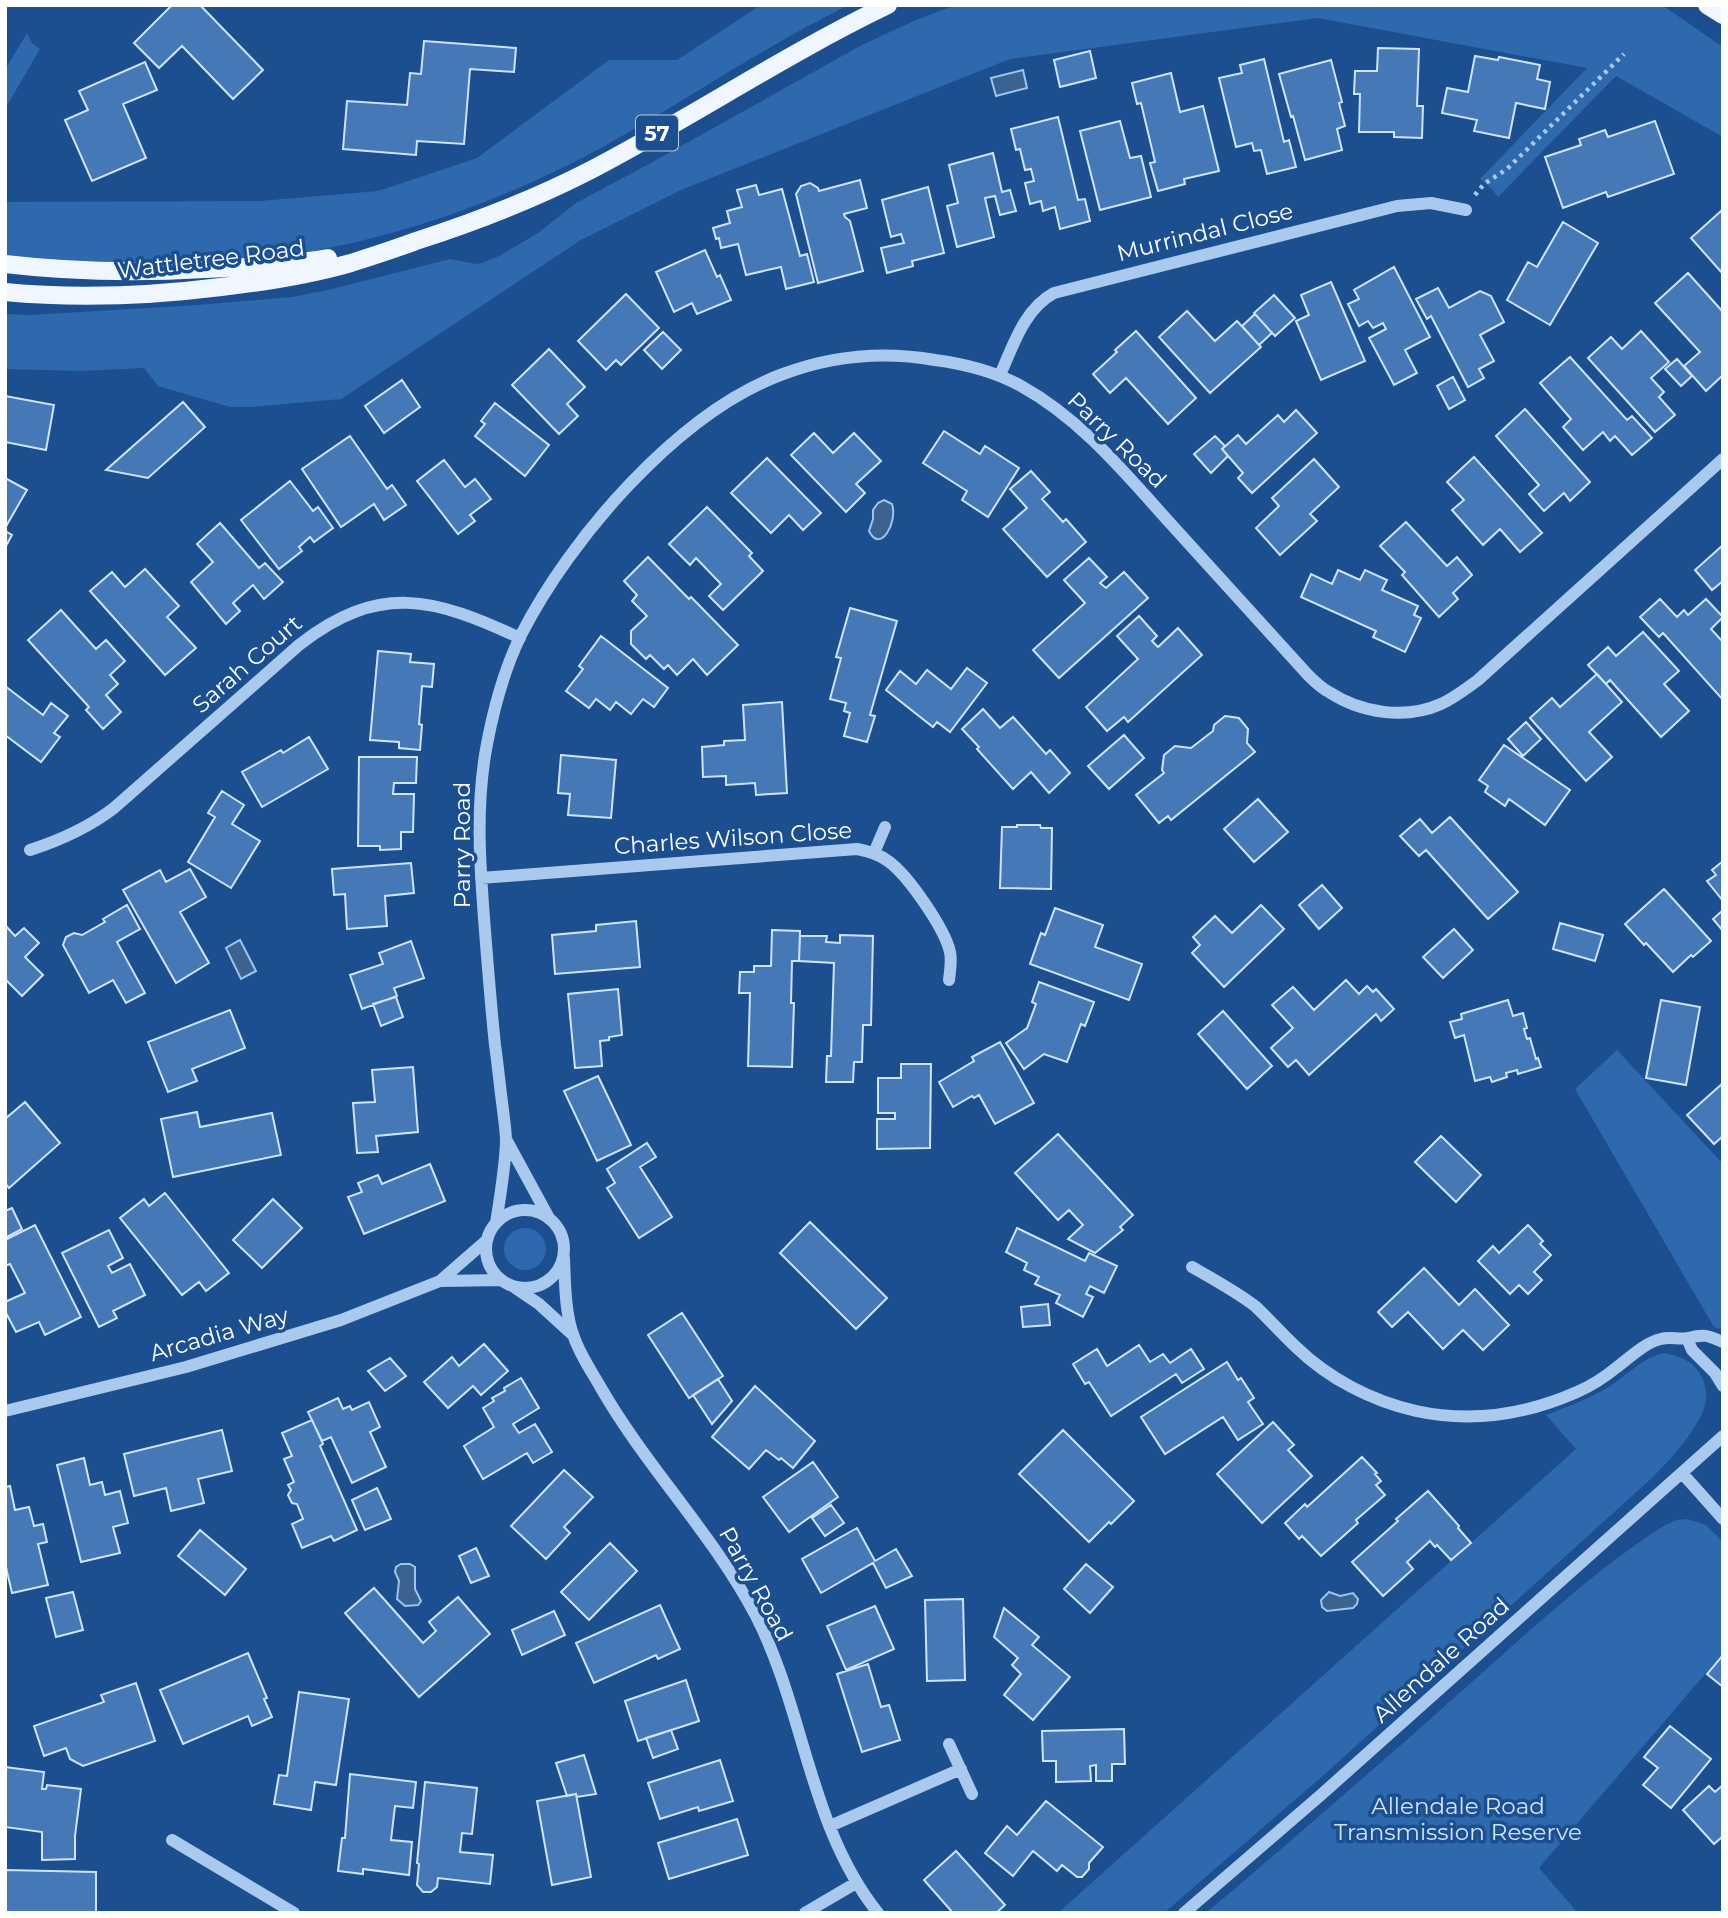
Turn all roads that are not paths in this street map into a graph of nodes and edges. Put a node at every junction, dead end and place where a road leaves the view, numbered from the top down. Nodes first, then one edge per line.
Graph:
1 (888, 5) edge
2 (1707, 5) edge
3 (1723, 15) edge
4 (1466, 210) road end
5 (418, 241) junction
6 (5, 264) edge
7 (5, 292) edge
8 (1000, 375) junction
9 (1723, 459) edge
10 (520, 638) junction
11 (885, 827) dead end
12 (30, 850) dead end
13 (874, 853) junction
14 (481, 878) junction
15 (948, 980) dead end
16 (506, 1138) junction
17 (549, 1218) junction
18 (496, 1223) junction
19 (488, 1240) junction
20 (564, 1258) junction
21 (1192, 1267) dead end
22 (440, 1281) junction
23 (507, 1283) junction
24 (573, 1335) junction
25 (1687, 1338) junction
26 (1723, 1342) edge
27 (1723, 1386) edge
28 (5, 1411) edge
29 (1723, 1436) edge
30 (1682, 1473) junction
31 (1723, 1519) edge
32 (949, 1744) dead end
33 (961, 1769) junction
34 (972, 1794) dead end
35 (830, 1826) junction
36 (172, 1840) dead end
37 (856, 1882) junction
38 (294, 1913) edge
39 (805, 1913) edge
40 (878, 1913) edge
41 (1184, 1913) edge

1 - 5 main road, Wattletree Road / 57
2 - 3 main road
4 - 8 street, Murrindal Close
5 - 6 main road, Wattletree Road / 57
5 - 7 main road, Wattletree Road / 57
8 - 9 street, Parry Road
8 - 10 street, Parry Road
10 - 12 street, Sarah Court
10 - 14 street, Parry Road
11 - 13 street
13 - 14 street, Charles Wilson Close
13 - 15 street, Charles Wilson Close
14 - 16 street, Parry Road
16 - 17 street, Parry Road
16 - 18 street, Parry Road
17 - 18 street
17 - 20 street
18 - 19 street
19 - 22 street, Arcadia Way
19 - 23 street
20 - 23 street
20 - 24 street, Parry Road
21 - 25 street
22 - 23 street, Arcadia Way
22 - 28 street, Arcadia Way
23 - 24 street, Parry Road
24 - 35 street, Parry Road
25 - 26 street
25 - 27 street
29 - 30 street, Allendale Road
30 - 31 street
30 - 41 street, Allendale Road
32 - 33 street
33 - 34 street
33 - 35 street
35 - 37 street, Parry Road
36 - 38 street
37 - 39 street
37 - 40 street, Parry Road

